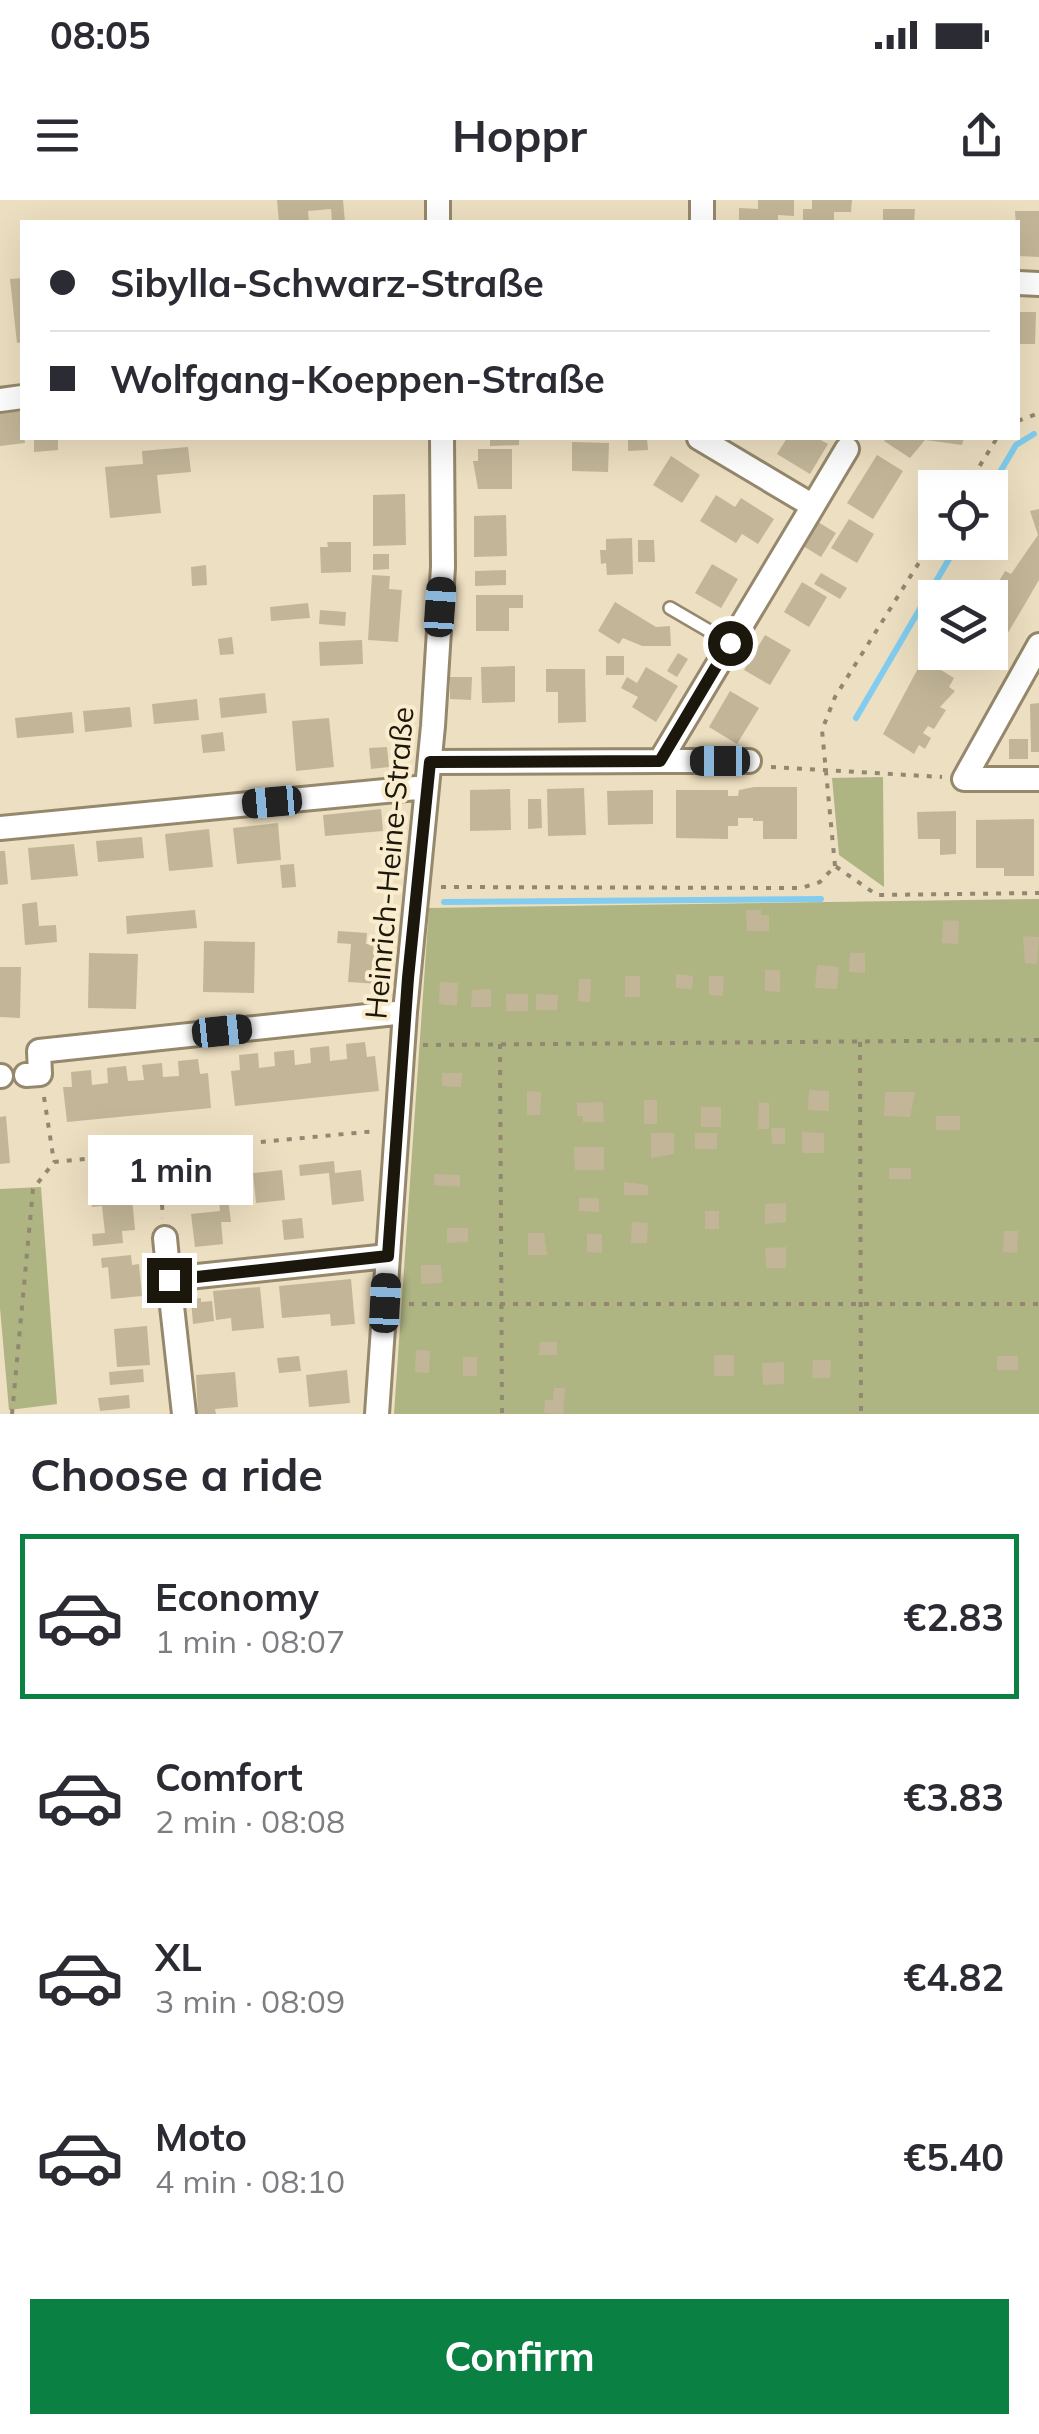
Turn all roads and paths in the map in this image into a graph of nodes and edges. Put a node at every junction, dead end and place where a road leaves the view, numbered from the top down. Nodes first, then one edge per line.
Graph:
1 (442, 440) edge
2 (701, 440) edge
3 (996, 440) edge
4 (847, 450) dead end
5 (977, 470) edge
6 (813, 506) junction
7 (921, 560) edge
8 (670, 608) dead end
9 (730, 643) junction
10 (1039, 644) edge
11 (660, 761) junction
12 (749, 761) joint
13 (430, 762) junction
14 (825, 768) junction
15 (964, 779) junction
16 (1039, 779) edge
17 (427, 787) junction
18 (0, 828) edge
19 (836, 866) junction
20 (416, 887) junction
21 (1039, 893) edge
22 (405, 1012) junction
23 (1039, 1040) edge
24 (860, 1042) junction
25 (500, 1044) junction
26 (403, 1046) junction
27 (33, 1075) joint
28 (397, 1129) junction
29 (158, 1151) junction
30 (54, 1162) junction
31 (165, 1238) joint
32 (388, 1256) junction
33 (169, 1280) junction
34 (385, 1303) junction
35 (502, 1304) junction
36 (861, 1304) junction
37 (1039, 1304) edge
38 (12, 1414) edge
39 (184, 1414) edge
40 (377, 1414) edge
41 (502, 1414) edge
42 (861, 1414) edge

1 - 13 street, Heinrich-Heine-Straße
2 - 6 street
3 - 5 path
4 - 6 street
6 - 9 street
7 - 14 path
8 - 9 lane
9 - 11 street
10 - 15 street
11 - 12 street
11 - 13 street
12 - 14 path
13 - 17 street, Heinrich-Heine-Straße
14 - 15 path
14 - 19 path
15 - 16 street
17 - 18 street
17 - 20 street, Heinrich-Heine-Straße
19 - 20 path
19 - 21 path
20 - 22 street, Heinrich-Heine-Straße
22 - 26 street, Heinrich-Heine-Straße
22 - 27 street
23 - 24 path
24 - 25 path
24 - 36 path
25 - 26 path
25 - 35 path
26 - 28 street, Heinrich-Heine-Straße
27 - 30 path
28 - 29 path
28 - 32 street, Heinrich-Heine-Straße
29 - 30 path
29 - 31 path
30 - 38 path
31 - 33 street
32 - 33 street
32 - 34 street, Heinrich-Heine-Straße
33 - 39 street
34 - 35 path
34 - 40 street, Heinrich-Heine-Straße
35 - 36 path
35 - 41 path
36 - 37 path
36 - 42 path

